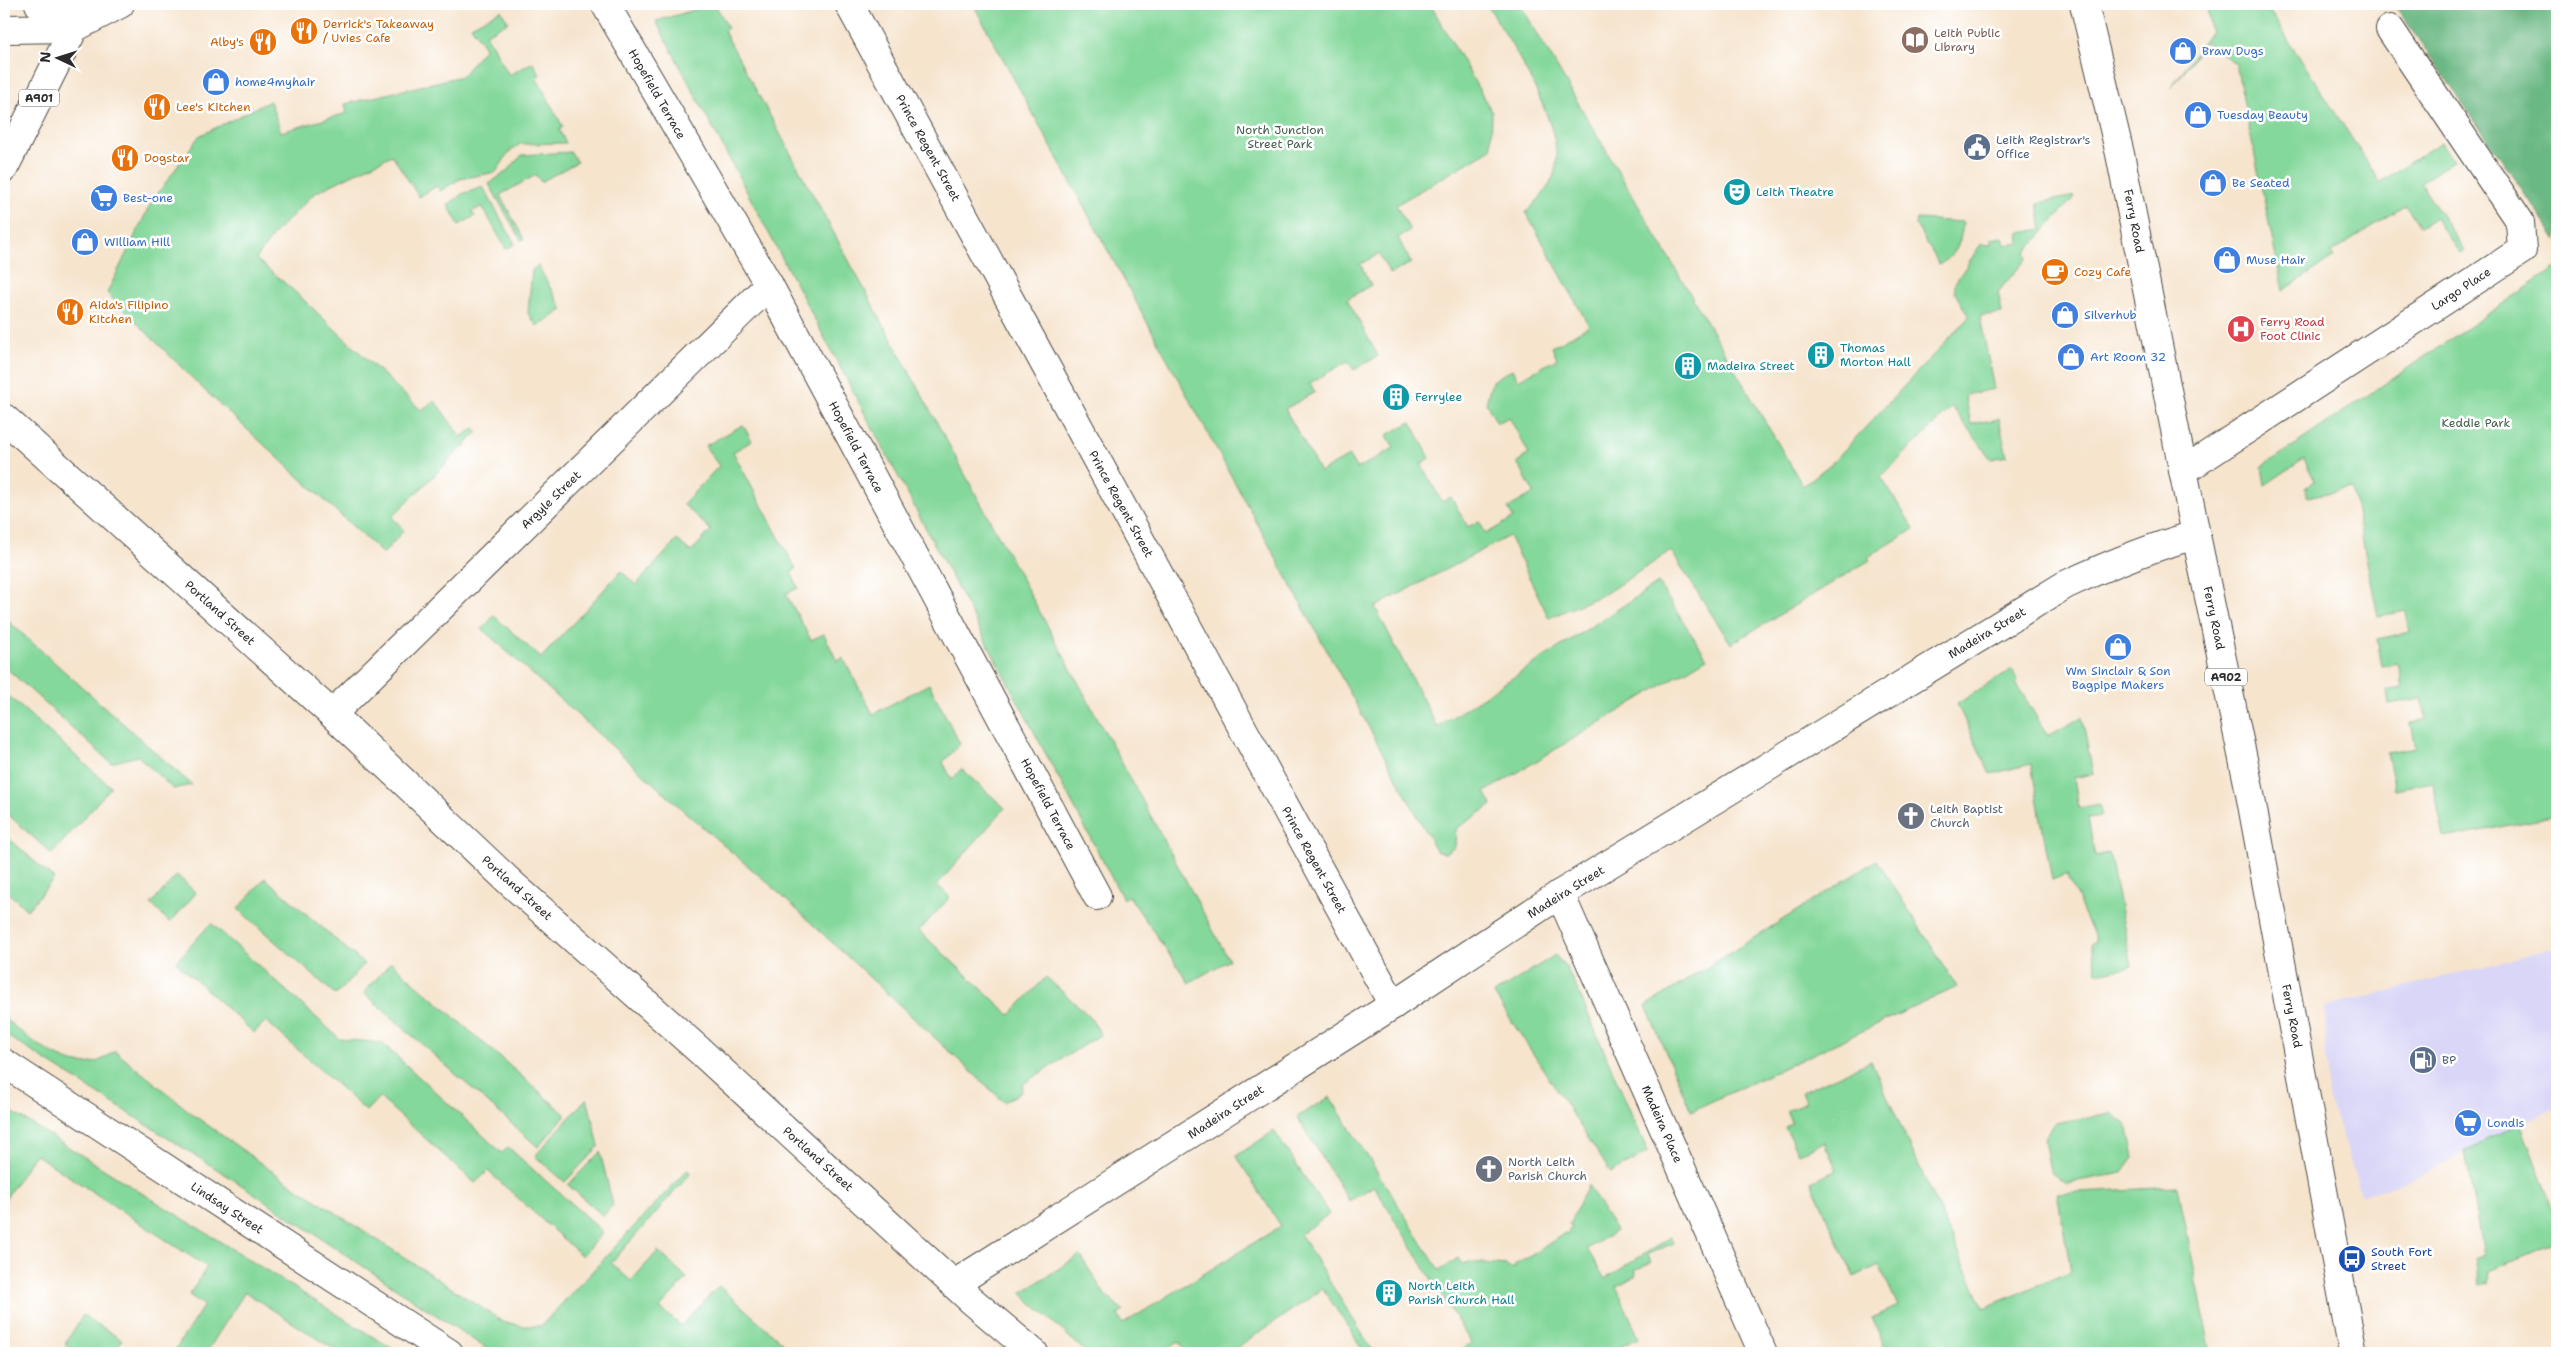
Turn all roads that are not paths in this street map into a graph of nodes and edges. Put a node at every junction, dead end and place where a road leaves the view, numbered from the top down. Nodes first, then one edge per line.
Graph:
1 (39, 4) edge
2 (120, 4) edge
3 (605, 4) edge
4 (849, 4) edge
5 (2084, 4) edge
6 (78, 16) edge
7 (4, 29) edge
8 (2390, 29) dead end
9 (4, 168) edge
10 (769, 285) junction
11 (4, 418) edge
12 (2183, 471) junction
13 (2196, 535) junction
14 (332, 714) junction
15 (1560, 894) junction
16 (1097, 896) dead end
17 (1393, 1005) junction
18 (4, 1063) edge
19 (954, 1284) junction
20 (449, 1353) edge
21 (1034, 1353) edge
22 (1763, 1353) edge
23 (2353, 1353) edge

1 - 6 street
2 - 6 street
3 - 10 street, Hopefield Terrace
4 - 17 street, Prince Regent Street
5 - 12 street, Ferry Road / A902
6 - 7 street
6 - 9 street, A901
8 - 12 street, Largo Place
10 - 14 street, Argyle Street
10 - 16 street, Hopefield Terrace
11 - 14 street, Portland Street
12 - 13 street, Ferry Road / A902
13 - 15 street, Madeira Street
13 - 23 street, Ferry Road / A902
14 - 19 street, Portland Street
15 - 17 street, Madeira Street
15 - 22 street, Madeira Place
17 - 19 street, Madeira Street
18 - 20 street, Lindsay Street
19 - 21 street, Portland Street

